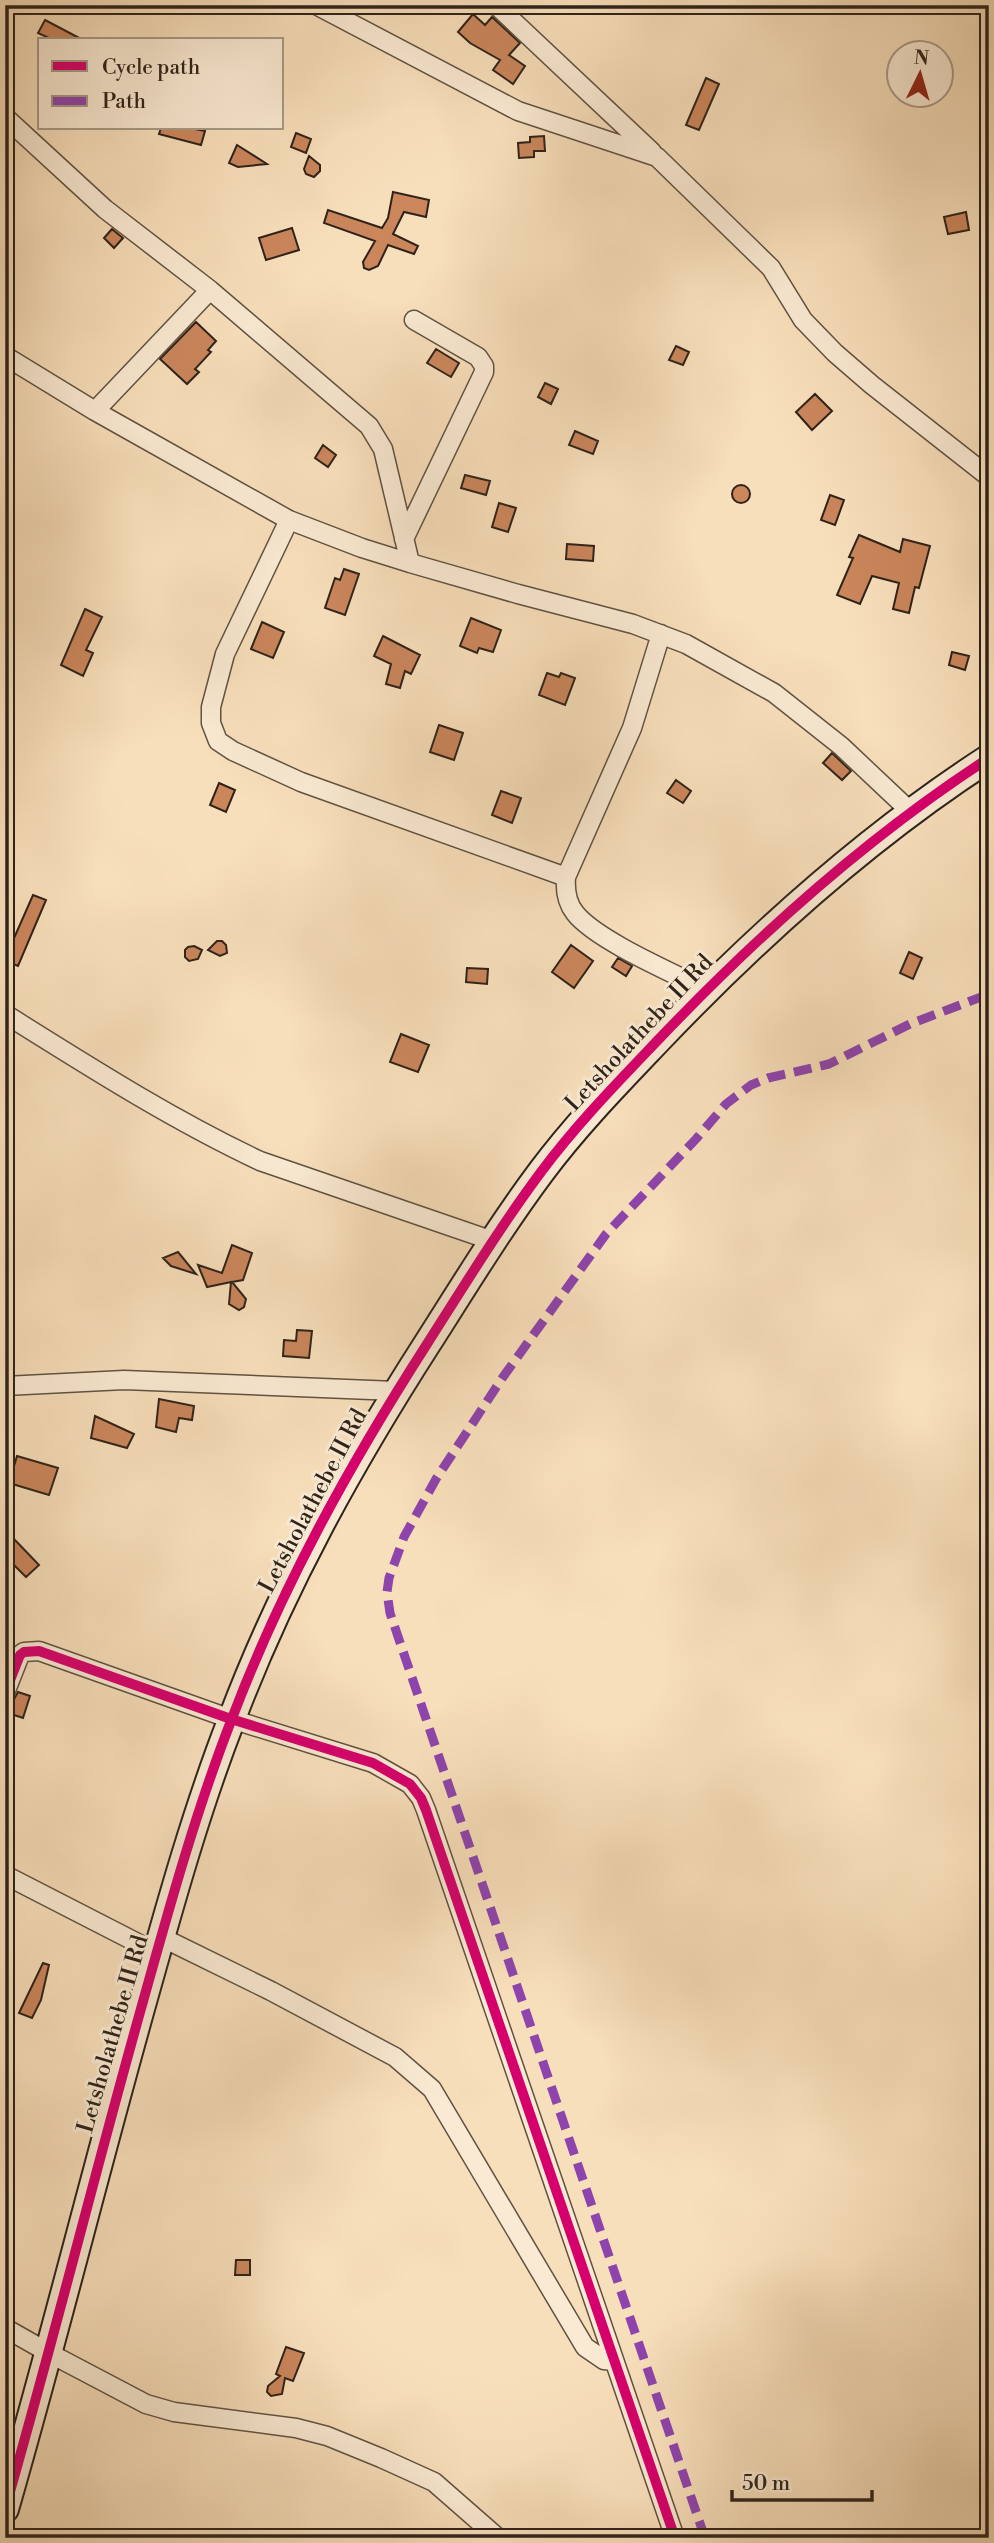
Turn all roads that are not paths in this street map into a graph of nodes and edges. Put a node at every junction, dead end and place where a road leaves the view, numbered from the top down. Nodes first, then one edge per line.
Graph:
1 (316, 5) edge
2 (496, 5) edge
3 (5, 117) edge
4 (657, 157) junction
5 (209, 290) junction
6 (414, 320) dead end
7 (5, 356) edge
8 (95, 411) junction
9 (989, 477) edge
10 (289, 520) junction
11 (404, 539) junction
12 (410, 563) junction
13 (661, 634) junction
14 (989, 758) edge
15 (911, 812) junction
16 (566, 877) junction
17 (707, 990) junction
18 (5, 1014) edge
19 (493, 1241) junction
20 (5, 1386) edge
21 (396, 1391) junction
22 (5, 1693) edge
23 (231, 1719) junction
24 (5, 1875) edge
25 (159, 1945) junction
26 (5, 2328) edge
27 (49, 2353) junction
28 (614, 2361) junction
29 (5, 2509) edge
30 (498, 2538) edge
31 (675, 2538) edge

1 - 4 street
2 - 4 street
3 - 5 street
4 - 9 street
5 - 8 street
5 - 11 street
6 - 11 street
7 - 8 street
8 - 10 street
10 - 12 street
10 - 16 street
11 - 12 street
12 - 13 street
13 - 15 street
13 - 16 street
14 - 15 street, Letsholathebe II Rd
15 - 17 street, Letsholathebe II Rd
16 - 17 street
17 - 19 street, Letsholathebe II Rd
18 - 19 street
19 - 21 street, Letsholathebe II Rd
20 - 21 street
21 - 23 street, Letsholathebe II Rd
22 - 23 street
23 - 25 street, Letsholathebe II Rd
23 - 28 street
24 - 25 street
25 - 27 street, Letsholathebe II Rd
25 - 28 street
26 - 27 street
27 - 29 street, Letsholathebe II Rd
27 - 30 street
28 - 31 street

